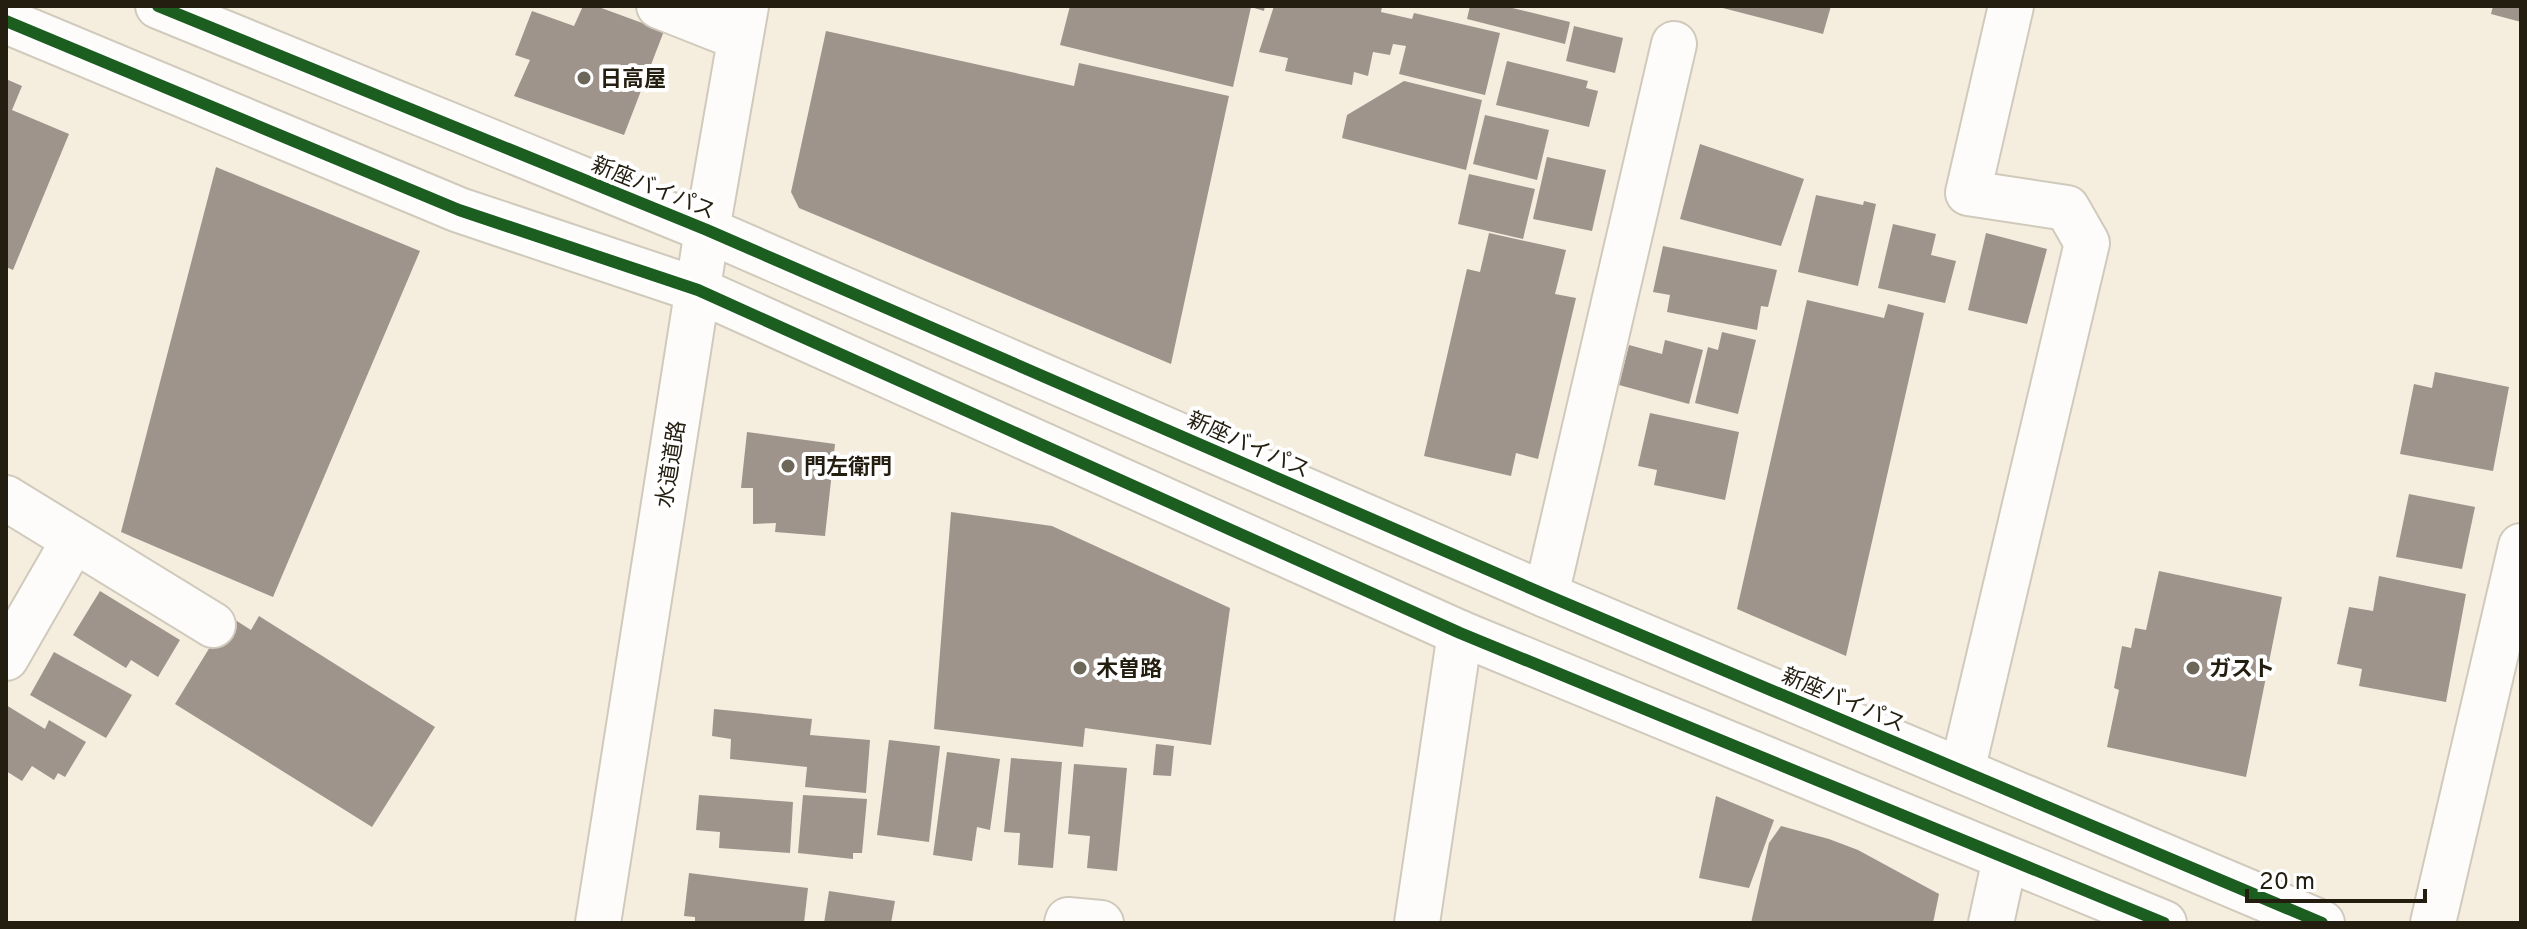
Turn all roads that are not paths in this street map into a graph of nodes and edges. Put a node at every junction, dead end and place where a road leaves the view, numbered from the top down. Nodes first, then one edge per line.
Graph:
1 (158, 6) edge
2 (659, 6) edge
3 (2011, 6) edge
4 (6, 21) edge
5 (743, 22) edge
6 (1674, 44) dead end
7 (707, 230) junction
8 (698, 290) junction
9 (6, 498) edge
10 (74, 540) junction
11 (2521, 546) edge
12 (1546, 595) junction
13 (213, 625) dead end
14 (1460, 633) junction
15 (6, 658) edge
16 (1962, 771) junction
17 (2005, 859) junction
18 (598, 923) edge
19 (1067, 923) edge
20 (1101, 923) edge
21 (1417, 923) edge
22 (1991, 923) edge
23 (2164, 923) edge
24 (2322, 923) edge
25 (2433, 923) edge

1 - 7 main road, 新座バイパス
2 - 5 main road
3 - 16 main road
4 - 8 main road
5 - 7 main road, 水道道路
6 - 12 main road
7 - 8 main road, 水道道路
7 - 12 main road, 新座バイパス
8 - 14 main road
8 - 18 main road, 水道道路
9 - 10 main road
10 - 13 main road
10 - 15 main road
11 - 25 main road
12 - 16 main road, 新座バイパス
14 - 17 main road
14 - 21 main road
16 - 24 main road, 新座バイパス
17 - 22 main road
17 - 23 main road
19 - 20 main road

